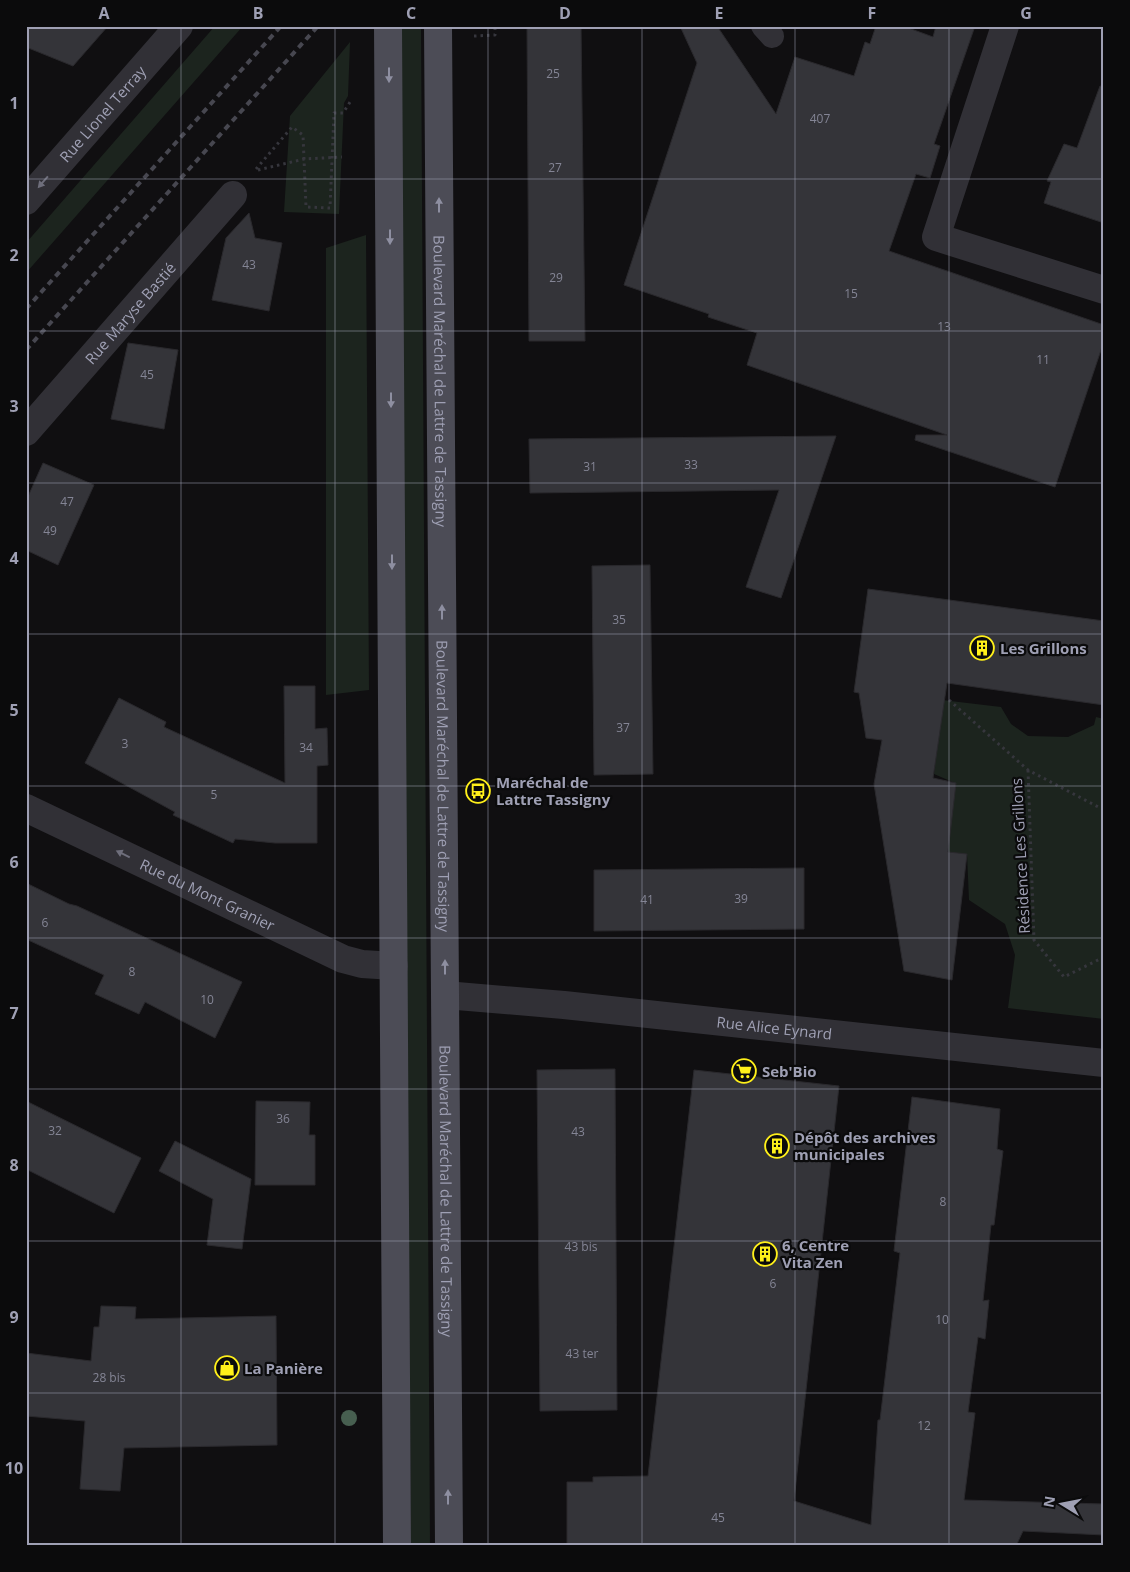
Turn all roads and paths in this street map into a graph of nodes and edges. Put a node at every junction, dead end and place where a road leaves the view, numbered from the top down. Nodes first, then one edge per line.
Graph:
1 (179, 26) edge
2 (388, 26) edge
3 (438, 26) edge
4 (495, 26) edge
5 (1005, 26) edge
6 (474, 36) dead end
7 (389, 75) junction
8 (333, 157) junction
9 (342, 158) dead end
10 (304, 159) junction
11 (234, 195) dead end
12 (26, 201) edge
13 (1104, 290) edge
14 (26, 432) edge
15 (949, 700) dead end
16 (1028, 770) junction
17 (26, 808) edge
18 (1104, 810) edge
19 (1104, 957) edge
20 (394, 966) junction
21 (445, 995) junction
22 (1104, 1063) edge
23 (397, 1546) edge
24 (449, 1546) edge

1 -> 12 street, Rue Lionel Terray
2 - 7 main road
21 -> 3 main road, Boulevard Maréchal de Lattre de Tassigny
4 - 6 path
5 - 13 street
7 - 8 path
7 -> 20 main road
8 - 9 path
8 - 10 path
8 - 10 path
10 - 10 path
11 - 14 street, Rue Maryse Bastié
15 - 16 path, Résidence Les Grillons
16 - 18 path, Résidence Les Grillons
16 - 19 path, Résidence Les Grillons
20 -> 17 street, Rue du Mont Granier
20 - 23 main road
21 - 22 street, Rue Alice Eynard
24 -> 21 main road, Boulevard Maréchal de Lattre de Tassigny

